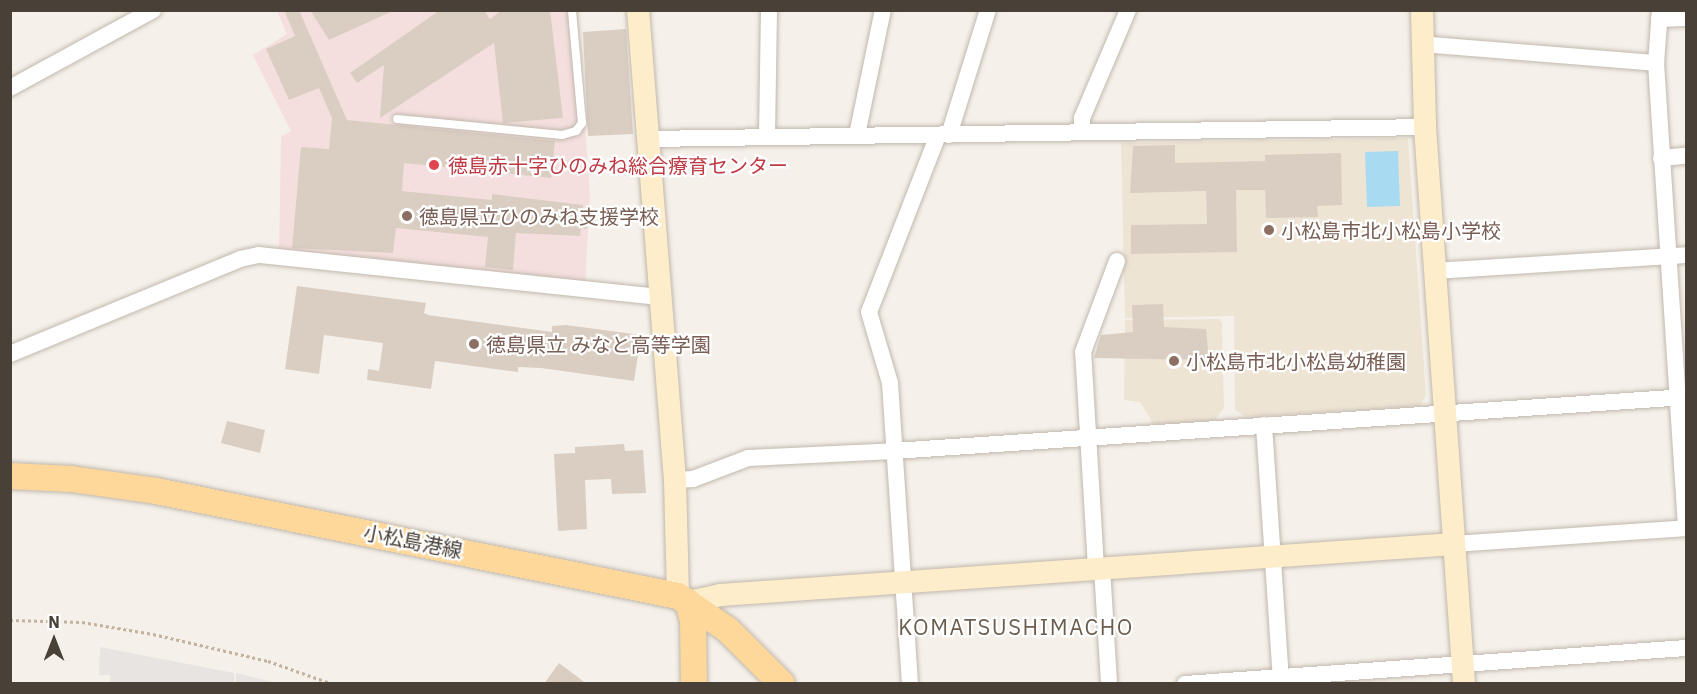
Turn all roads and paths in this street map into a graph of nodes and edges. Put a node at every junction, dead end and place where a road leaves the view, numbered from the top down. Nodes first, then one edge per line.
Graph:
1 (153, 10) edge
2 (572, 10) edge
3 (638, 10) edge
4 (769, 10) edge
5 (882, 10) edge
6 (988, 10) edge
7 (1128, 10) edge
8 (1422, 10) edge
9 (1659, 15) edge
10 (1686, 18) edge
11 (1420, 44) junction
12 (1656, 63) junction
13 (10, 87) edge
14 (397, 119) dead end
15 (1425, 127) junction
16 (1082, 132) junction
17 (857, 135) junction
18 (943, 135) junction
19 (767, 136) junction
20 (648, 139) junction
21 (1686, 156) edge
22 (1661, 158) junction
23 (1686, 255) edge
24 (1667, 256) junction
25 (1117, 261) dead end
26 (1434, 271) junction
27 (661, 297) junction
28 (10, 354) edge
29 (1682, 397) edge
30 (1444, 413) junction
31 (1264, 425) junction
32 (1087, 438) junction
33 (894, 451) junction
34 (10, 476) edge
35 (675, 480) junction
36 (1686, 526) edge
37 (1454, 544) junction
38 (1270, 557) junction
39 (1099, 568) junction
40 (903, 582) junction
41 (683, 599) junction
42 (10, 620) edge
43 (1686, 648) edge
44 (1464, 674) edge
45 (1280, 680) edge
46 (333, 684) edge
47 (694, 684) edge
48 (782, 684) edge
49 (910, 684) edge
50 (1109, 684) edge
51 (1185, 684) edge

1 - 13 street
2 - 14 lane
3 - 20 street
4 - 19 street
5 - 17 street
6 - 18 street
7 - 16 street
8 - 11 street
9 - 10 street
9 - 12 street
11 - 12 street
11 - 15 street
12 - 22 street
15 - 16 street
15 - 26 street
16 - 18 street
17 - 18 street
17 - 19 street
18 - 33 street
19 - 20 street
20 - 27 street
21 - 22 street
22 - 24 street
23 - 24 street
24 - 26 street
24 - 29 street
25 - 32 street
26 - 30 street
27 - 28 street
27 - 35 street
29 - 30 street
29 - 36 street
30 - 31 street
30 - 37 street
31 - 32 street
31 - 38 street
32 - 33 street
32 - 39 street
33 - 35 street
33 - 40 street
34 - 41 main road, 小松島港線
35 - 41 street
36 - 37 street
37 - 38 street
37 - 44 street
38 - 39 street
38 - 45 street
39 - 40 street
39 - 50 street
40 - 41 street
40 - 49 street
41 - 47 main road
41 - 48 main road, 小松島港線
42 - 46 path
43 - 44 street
44 - 45 street
45 - 51 street

